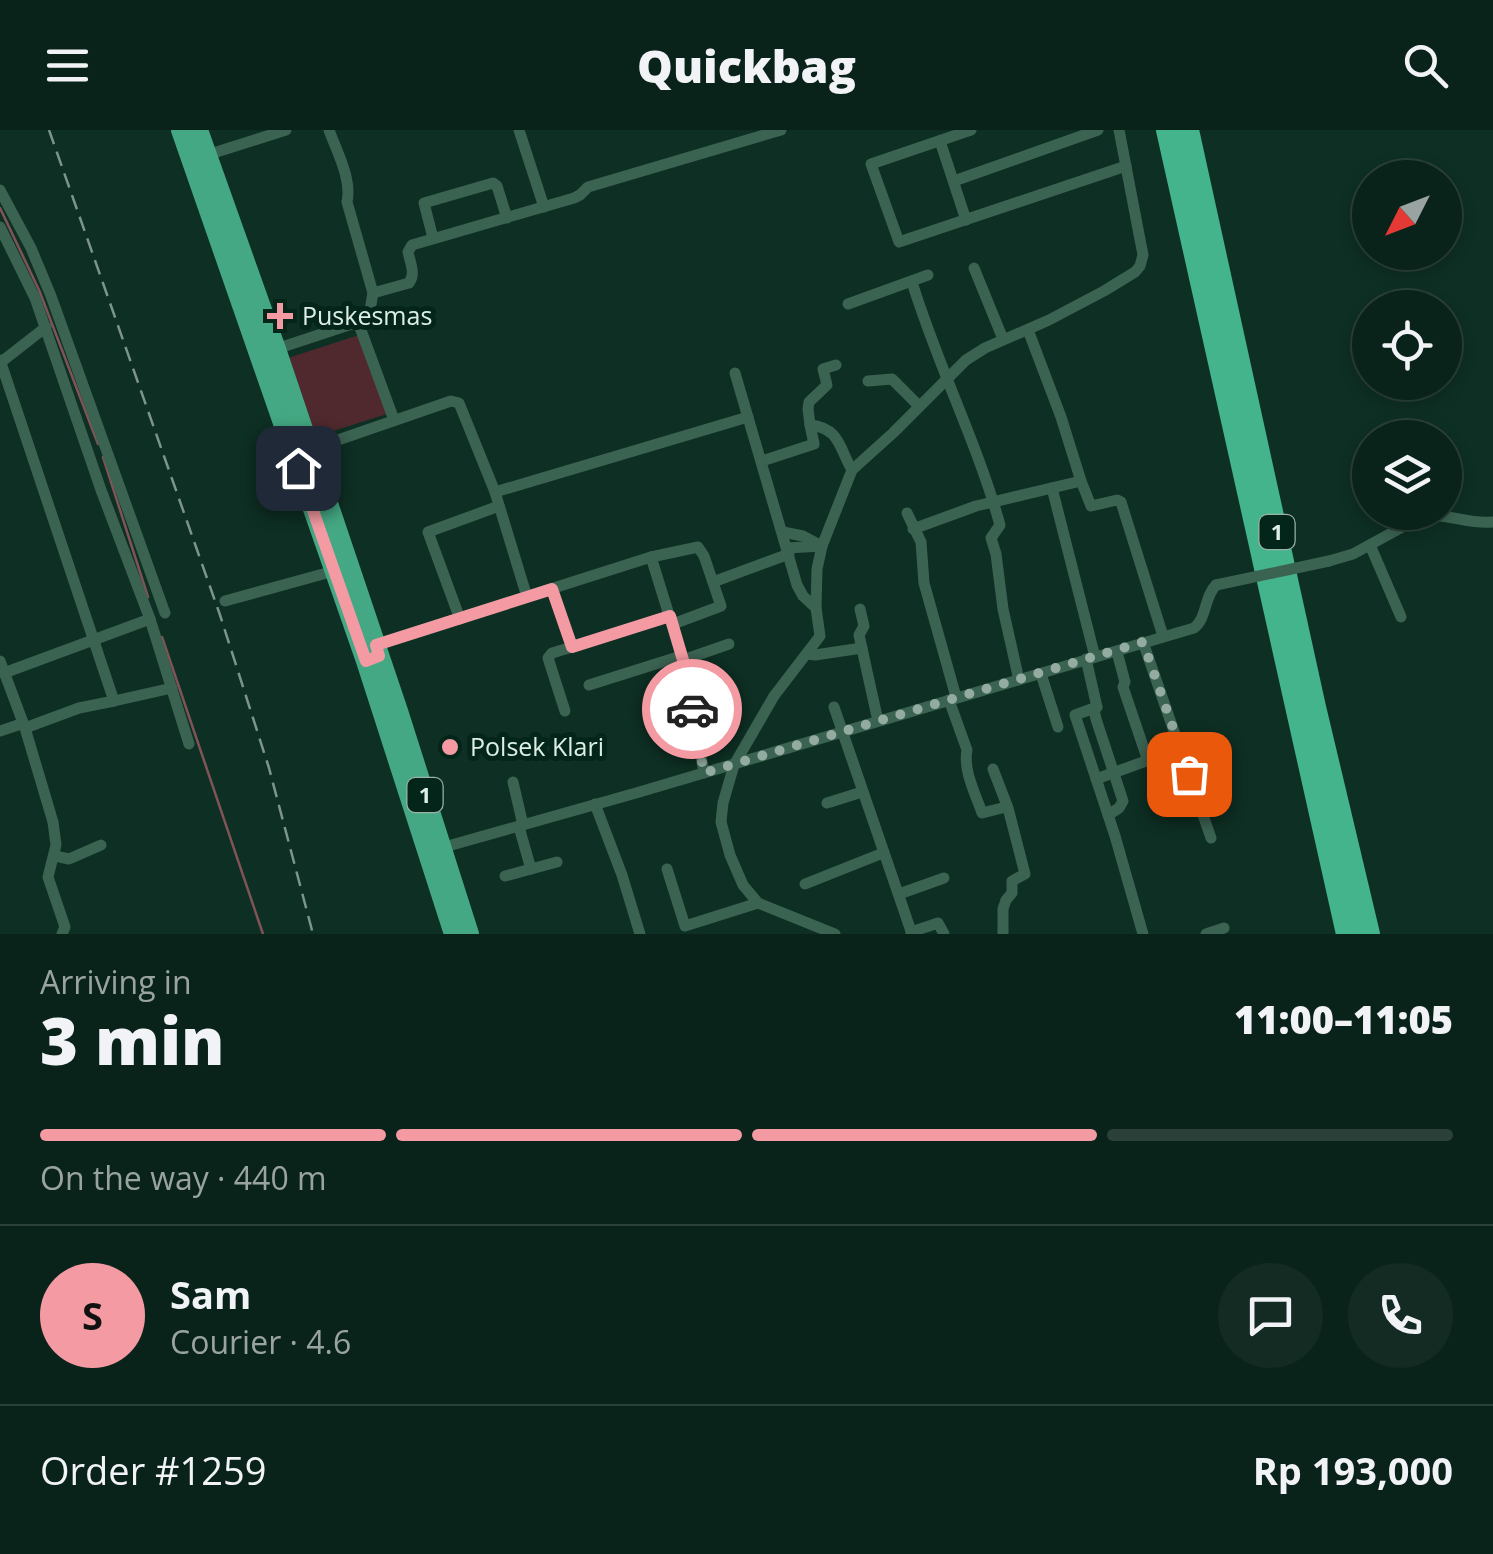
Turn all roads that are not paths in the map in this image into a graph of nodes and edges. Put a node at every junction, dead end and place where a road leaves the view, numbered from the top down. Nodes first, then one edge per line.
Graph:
1 (181, 130) edge
2 (198, 130) edge
3 (286, 130) edge
4 (329, 130) edge
5 (519, 130) edge
6 (782, 130) edge
7 (970, 130) edge
8 (1098, 130) edge
9 (1119, 130) edge
10 (1168, 130) edge
11 (1188, 130) edge
12 (940, 141) junction
13 (207, 155) junction
14 (1126, 166) junction
15 (954, 181) junction
16 (0, 190) edge
17 (544, 207) junction
18 (5, 213) edge
19 (508, 218) junction
20 (966, 220) junction
21 (0, 227) edge
22 (433, 238) junction
23 (974, 268) dead end
24 (928, 275) dead end
25 (912, 282) junction
26 (373, 293) junction
27 (43, 297) junction
28 (848, 304) dead end
29 (49, 317) junction
30 (358, 322) junction
31 (1028, 330) junction
32 (1003, 339) junction
33 (268, 352) junction
34 (0, 362) edge
35 (836, 365) dead end
36 (735, 374) dead end
37 (868, 380) dead end
38 (946, 380) junction
39 (920, 406) junction
40 (748, 416) junction
41 (394, 420) junction
42 (810, 425) junction
43 (310, 450) junction
44 (762, 461) junction
45 (852, 470) junction
46 (1081, 480) junction
47 (1052, 488) junction
48 (495, 492) junction
49 (994, 502) junction
50 (499, 506) junction
51 (906, 513) dead end
52 (1493, 522) edge
53 (913, 529) junction
54 (783, 532) junction
55 (1370, 545) junction
56 (822, 546) junction
57 (788, 551) junction
58 (652, 557) junction
59 (140, 570) junction
60 (334, 571) junction
61 (713, 582) junction
62 (552, 589) junction
63 (527, 597) junction
64 (225, 601) dead end
65 (816, 608) junction
66 (860, 609) dead end
67 (166, 614) dead end
68 (1401, 617) dead end
69 (150, 618) junction
70 (460, 618) junction
71 (671, 620) junction
72 (1163, 636) junction
73 (94, 640) junction
74 (1143, 642) junction
75 (728, 644) dead end
76 (572, 647) junction
77 (862, 648) junction
78 (1117, 652) junction
79 (374, 654) junction
80 (806, 654) junction
81 (682, 658) junction
82 (1091, 658) junction
83 (2, 667) edge
84 (1040, 674) junction
85 (1020, 680) junction
86 (589, 685) dead end
87 (172, 688) junction
88 (953, 699) junction
89 (114, 701) junction
90 (1097, 706) junction
91 (834, 708) dead end
92 (565, 711) dead end
93 (878, 720) junction
94 (23, 726) junction
95 (1058, 727) dead end
96 (0, 731) edge
97 (842, 731) junction
98 (190, 744) dead end
99 (734, 765) junction
100 (993, 769) dead end
101 (1113, 772) junction
102 (704, 773) junction
103 (1096, 779) junction
104 (513, 782) dead end
105 (862, 792) junction
106 (827, 803) dead end
107 (595, 804) junction
108 (1006, 806) junction
109 (1108, 814) junction
110 (521, 826) junction
111 (1210, 838) dead end
112 (101, 845) dead end
113 (441, 848) junction
114 (883, 853) junction
115 (54, 856) junction
116 (557, 862) dead end
117 (667, 869) dead end
118 (531, 870) junction
119 (505, 876) dead end
120 (944, 878) dead end
121 (805, 884) dead end
122 (899, 894) junction
123 (758, 903) junction
124 (1224, 928) dead end
125 (911, 933) edge
126 (62, 934) edge
127 (454, 934) edge
128 (469, 934) edge
129 (640, 934) edge
130 (834, 934) edge
131 (944, 934) edge
132 (1003, 934) edge
133 (1143, 934) edge
134 (1206, 934) edge
135 (1347, 934) edge
136 (1368, 934) edge

1 - 33 highway, 1
2 - 13 highway, 1
3 - 13 street
4 - 26 street
5 - 17 street
6 - 17 street
7 - 12 street
8 - 15 street
9 - 14 street
10 - 135 highway, 1
11 - 136 highway, 1
12 - 15 street
12 - 20 street
13 - 33 highway, 1
14 - 20 street
14 - 31 street
15 - 20 street
16 - 18 street
17 - 19 street
18 - 27 street
19 - 22 street
19 - 22 street
21 - 27 street
22 - 26 street
23 - 32 street
24 - 25 street
25 - 28 street
25 - 38 street
26 - 30 street
27 - 29 street
29 - 34 street
29 - 59 street
30 - 33 street
30 - 41 street
31 - 32 street
31 - 46 street
32 - 38 street
33 - 43 highway, 1
33 - 60 highway, 1
34 - 73 street
35 - 42 street
36 - 40 street
37 - 39 street
38 - 39 street
38 - 49 street
39 - 45 street
40 - 44 street
40 - 48 street
41 - 43 street
41 - 48 street
42 - 44 street
42 - 45 street
43 - 79 highway, 1
44 - 54 street
45 - 56 street
46 - 47 street
46 - 72 street
47 - 49 street
47 - 82 street
48 - 50 street
49 - 53 street
49 - 85 street
50 - 63 street
50 - 70 street
51 - 53 street
52 - 55 street
53 - 88 street
54 - 56 street
54 - 57 street
55 - 68 street
55 - 72 street, bridge
56 - 57 street
56 - 65 street
57 - 61 street
57 - 65 street
58 - 61 street
58 - 62 street
58 - 71 street
59 - 67 street
59 - 69 street
60 - 64 street
60 - 79 highway, 1
61 - 71 street
62 - 63 street
62 - 76 street
63 - 70 street
65 - 80 street
66 - 77 street
69 - 73 street
69 - 87 street
70 - 79 street
71 - 76 street
71 - 81 street
72 - 74 street
73 - 83 street
73 - 89 street
74 - 78 street
74 - 111 street
75 - 81 street
76 - 92 street
77 - 80 street
77 - 93 street
78 - 82 street
78 - 101 street
79 - 113 highway, 1
79 - 127 highway, 1
80 - 99 street
81 - 86 street
81 - 102 street
82 - 84 street
82 - 90 street
83 - 94 street
84 - 85 street
84 - 95 street
85 - 88 street
87 - 89 street
87 - 98 street
88 - 93 street
88 - 108 street
89 - 94 street
90 - 101 street
90 - 103 street
91 - 97 street
93 - 97 street
94 - 96 street
94 - 115 street
97 - 99 street
97 - 105 street
99 - 102 street
99 - 123 street
100 - 108 street
101 - 103 street
101 - 109 street
102 - 107 street
103 - 109 street
104 - 110 street
105 - 106 street
105 - 114 street
107 - 110 street
107 - 129 street
108 - 132 street
109 - 133 street
110 - 113 street
110 - 118 street
112 - 115 street
113 - 128 highway, 1
114 - 121 street
114 - 122 street
115 - 126 street
116 - 118 street
117 - 123 street
118 - 119 street
120 - 122 street
122 - 125 street
123 - 130 street
124 - 134 street
125 - 131 street

